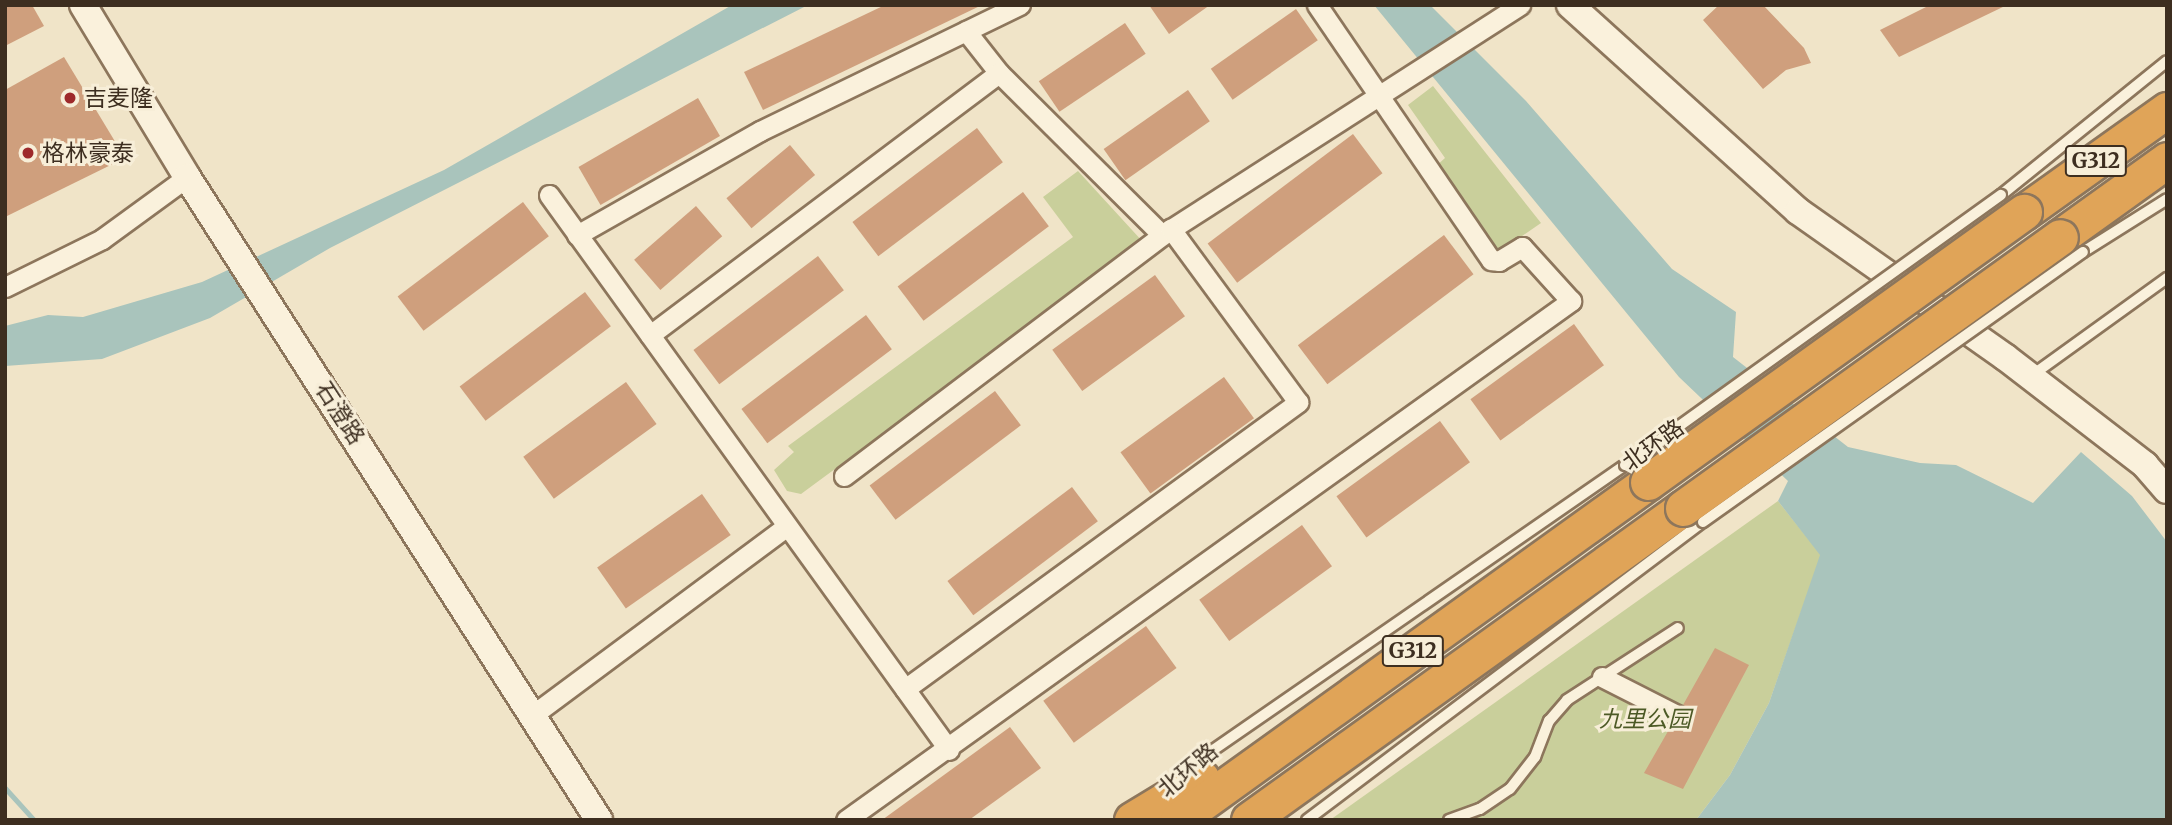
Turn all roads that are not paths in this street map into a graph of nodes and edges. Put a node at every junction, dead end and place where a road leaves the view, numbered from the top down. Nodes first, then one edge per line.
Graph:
1 (83, 5) edge
2 (1020, 5) edge
3 (1317, 5) edge
4 (1520, 5) edge
5 (1584, 11) edge
6 (966, 31) junction
7 (2167, 61) edge
8 (999, 73) junction
9 (1377, 98) junction
10 (2167, 110) edge
11 (2167, 160) edge
12 (187, 177) junction
13 (549, 195) dead end
14 (2167, 199) edge
15 (2012, 204) junction
16 (1167, 232) junction
17 (577, 235) junction
18 (2072, 245) junction
19 (2167, 278) edge
20 (5, 288) edge
21 (650, 335) junction
22 (2031, 377) junction
23 (1637, 474) junction
24 (844, 476) dead end
25 (2167, 490) edge
26 (1693, 515) junction
27 (788, 526) junction
28 (1456, 620) junction
29 (1678, 628) dead end
30 (1495, 643) junction
31 (1602, 677) junction
32 (905, 689) junction
33 (534, 715) junction
34 (1677, 715) dead end
35 (948, 750) junction
36 (599, 820) edge
37 (846, 820) edge
38 (1132, 820) edge
39 (1178, 820) edge
40 (1248, 820) edge
41 (1279, 820) edge
42 (1307, 820) edge
43 (1449, 820) edge

1 - 12 street, 石澄路
2 - 6 street
3 - 9 street
4 - 9 street
5 - 22 street
6 - 8 street
6 - 17 street
7 - 15 lane, 北环路
8 - 16 street
8 - 21 street
9 - 16 street
9 - 35 street
10 - 15 highway, 北环路 / G312
11 - 18 highway, G312
12 - 20 street
12 - 33 street, 石澄路
13 - 17 street
14 - 18 lane
15 - 23 highway, 北环路 / G312, bridge
16 - 24 street
16 - 32 street
17 - 21 street
18 - 26 highway, G312, bridge
19 - 22 lane
21 - 27 street
22 - 25 street
23 - 28 highway, 北环路 / G312
23 - 38 lane, 北环路
26 - 30 highway, G312
26 - 42 lane
27 - 32 street
27 - 33 street
28 - 38 highway
28 - 39 highway, 北环路 / G312
29 - 31 lane
30 - 40 highway, G312
30 - 41 highway
31 - 34 street
31 - 43 lane
32 - 35 street
33 - 36 street, 石澄路
35 - 37 street

